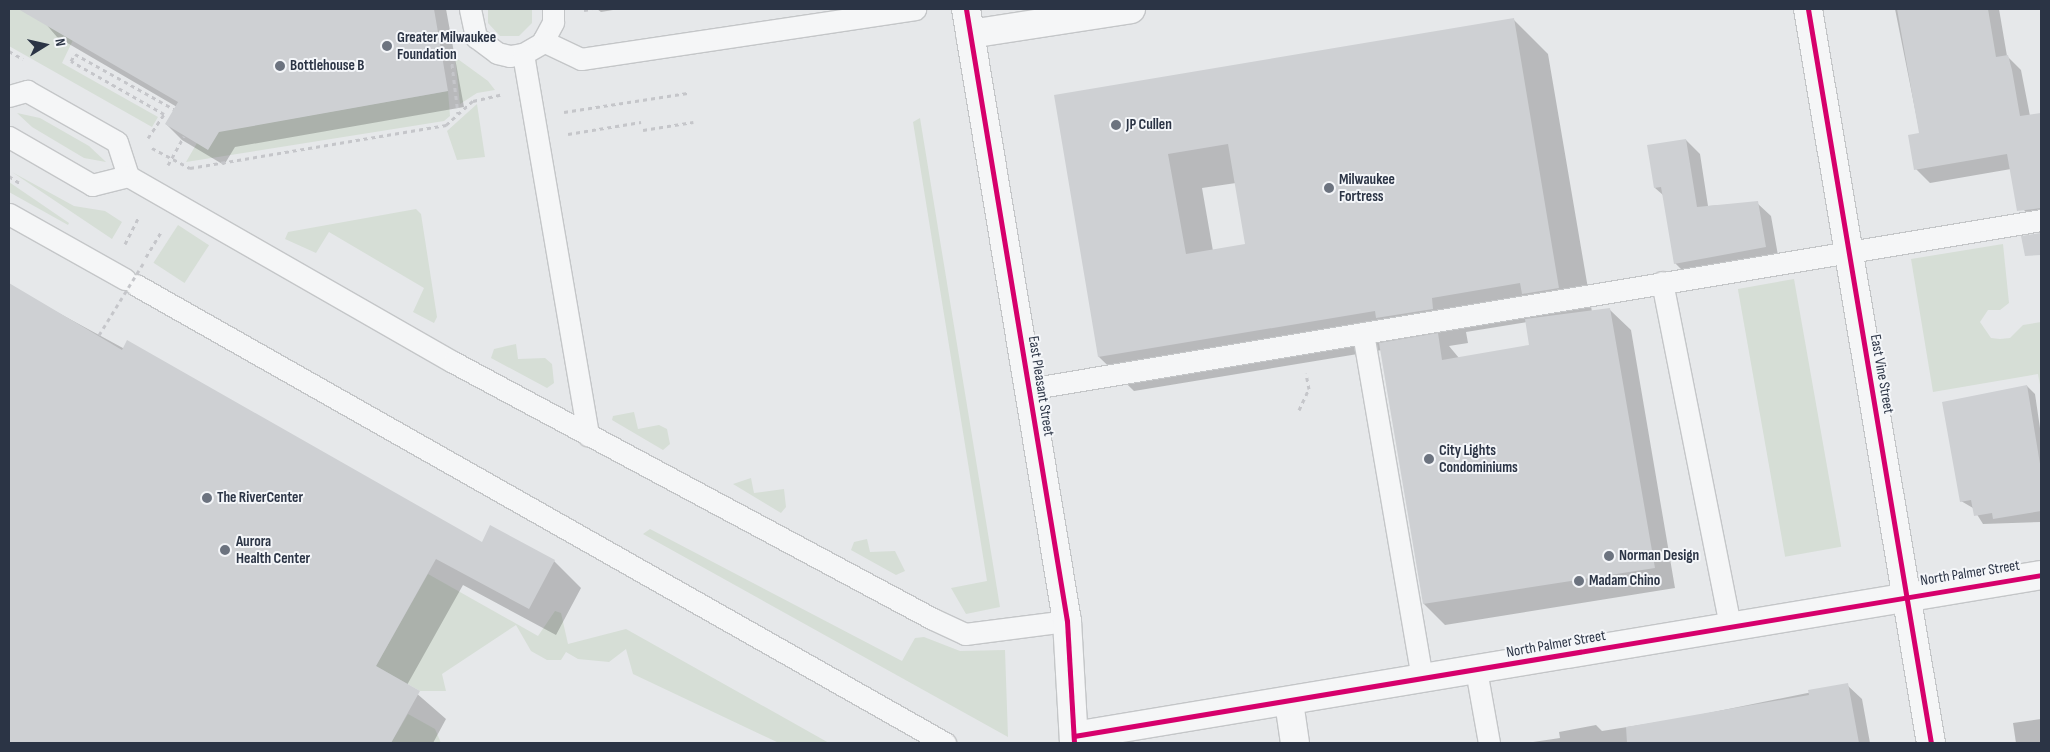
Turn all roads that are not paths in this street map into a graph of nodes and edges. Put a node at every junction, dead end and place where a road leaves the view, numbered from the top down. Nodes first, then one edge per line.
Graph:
1 (470, 9) edge
2 (553, 9) edge
3 (915, 9) edge
4 (1131, 9) edge
5 (1808, 9) edge
6 (968, 21) edge
7 (543, 41) junction
8 (523, 54) junction
9 (9, 96) edge
10 (9, 137) edge
11 (128, 176) junction
12 (9, 214) edge
13 (2041, 220) edge
14 (1848, 250) junction
15 (1662, 282) junction
16 (1363, 333) junction
17 (1028, 389) junction
18 (588, 436) junction
19 (2041, 575) edge
20 (1906, 596) junction
21 (1067, 620) junction
22 (1730, 626) junction
23 (1476, 670) junction
24 (1422, 679) junction
25 (1289, 702) junction
26 (1074, 740) edge
27 (945, 743) edge
28 (1295, 743) edge
29 (1489, 743) edge
30 (1931, 743) edge

1 - 8 lane
2 - 7 lane
3 - 7 lane
4 - 6 street
5 - 14 street, East Vine Street
6 - 17 street, East Pleasant Street
7 - 8 lane
8 - 18 lane
9 - 11 lane
10 - 11 lane
11 - 18 lane
12 - 27 lane
13 - 14 lane
14 - 15 lane
14 - 20 street, East Vine Street
15 - 16 lane
15 - 22 lane
16 - 17 lane
16 - 24 lane
17 - 21 street, East Pleasant Street
18 - 21 lane
19 - 20 street, North Palmer Street
20 - 22 street, North Palmer Street
20 - 30 street, East Vine Street
21 - 26 street, East Pleasant Street
22 - 23 street, North Palmer Street
23 - 24 street, North Palmer Street
23 - 29 lane
24 - 25 street, North Palmer Street
25 - 26 street, North Palmer Street
25 - 28 street

